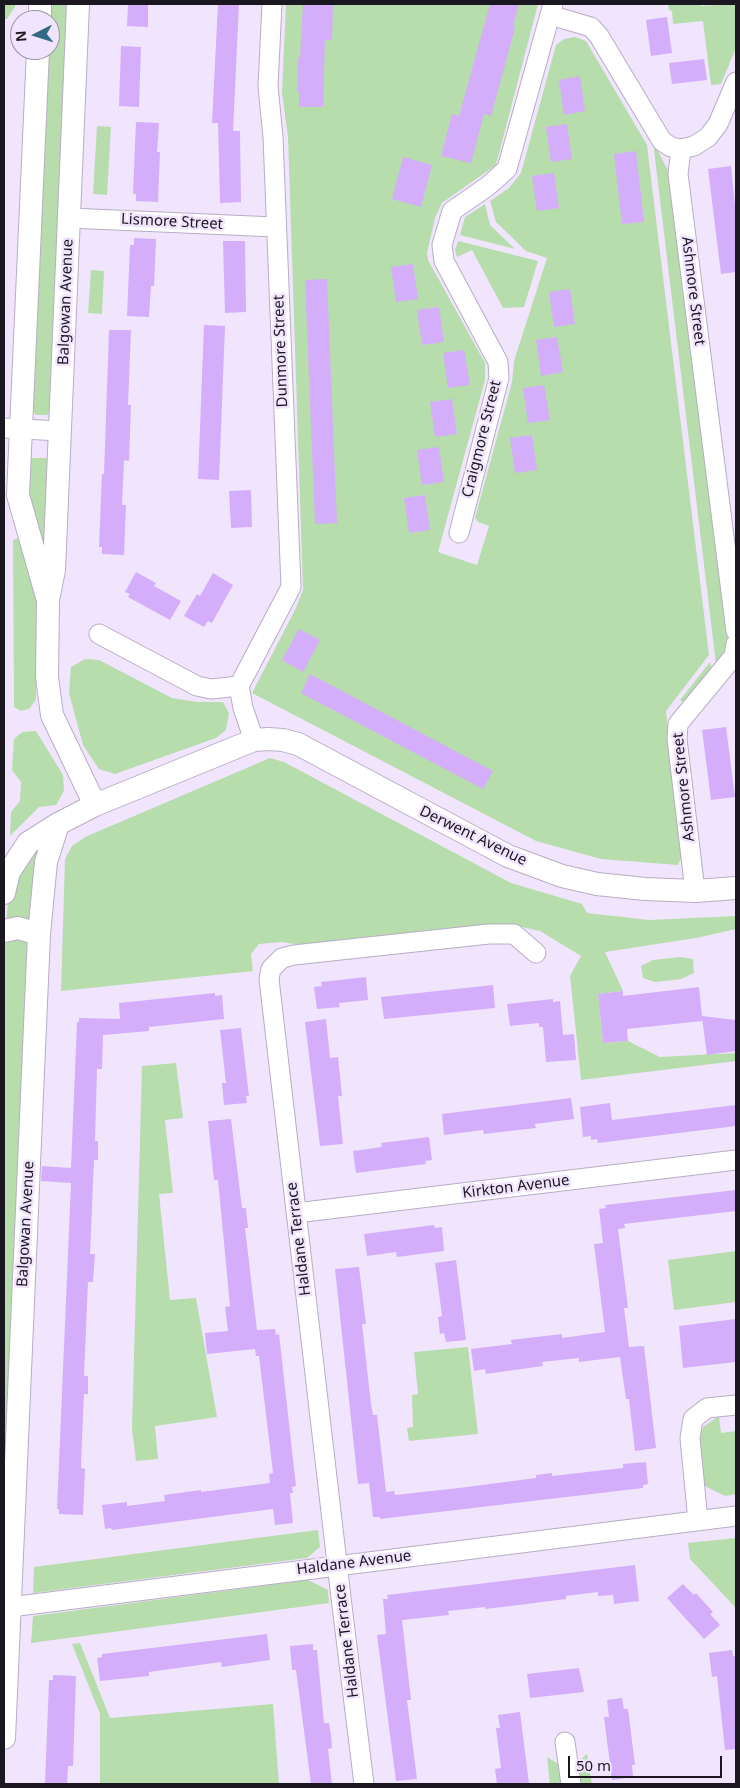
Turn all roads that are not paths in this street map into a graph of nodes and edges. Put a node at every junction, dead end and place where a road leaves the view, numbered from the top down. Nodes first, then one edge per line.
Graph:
1 (78, 4) edge
2 (272, 4) edge
3 (552, 9) edge
4 (37, 60) edge
5 (736, 82) edge
6 (681, 148) junction
7 (69, 218) junction
8 (275, 227) junction
9 (13, 429) edge
10 (60, 432) junction
11 (458, 533) dead end
12 (48, 600) junction
13 (736, 631) edge
14 (99, 634) dead end
15 (736, 644) edge
16 (239, 686) junction
17 (254, 740) junction
18 (95, 805) junction
19 (58, 824) junction
20 (736, 888) edge
21 (695, 890) junction
22 (4, 893) edge
23 (4, 932) edge
24 (40, 934) junction
25 (536, 953) dead end
26 (736, 1160) edge
27 (296, 1214) junction
28 (736, 1405) edge
29 (8, 1514) edge
30 (736, 1516) edge
31 (698, 1521) junction
32 (337, 1565) junction
33 (10, 1607) junction
34 (5, 1695) edge
35 (4, 1738) edge
36 (565, 1742) dead end
37 (364, 1784) edge
38 (571, 1784) edge

1 - 7 street, Balgowan Avenue
2 - 8 street, Dunmore Street
3 - 6 street
3 - 11 street, Craigmore Street
4 - 9 street, Balgowan Avenue
5 - 6 street
6 - 13 street, Ashmore Street
7 - 8 street, Lismore Street
7 - 10 street, Balgowan Avenue
8 - 16 street, Dunmore Street
9 - 10 street
9 - 12 street, Balgowan Avenue
10 - 12 street, Balgowan Avenue
12 - 18 street, Balgowan Avenue
14 - 16 street
15 - 21 street, Ashmore Street
16 - 17 street
17 - 18 street, Derwent Avenue
17 - 21 street, Derwent Avenue
18 - 19 street, Derwent Avenue
19 - 22 street
19 - 24 street, Balgowan Avenue
20 - 21 street, Derwent Avenue
23 - 24 street
24 - 29 street, Balgowan Avenue
25 - 27 street, Haldane Terrace
26 - 27 street, Kirkton Avenue
27 - 32 street, Haldane Terrace
28 - 31 street
29 - 33 street, Balgowan Avenue
30 - 31 street, Haldane Avenue
31 - 32 street, Haldane Avenue
32 - 33 street, Haldane Avenue
32 - 37 street, Haldane Terrace
33 - 34 street, Balgowan Avenue
34 - 35 street, Balgowan Avenue
36 - 38 street

